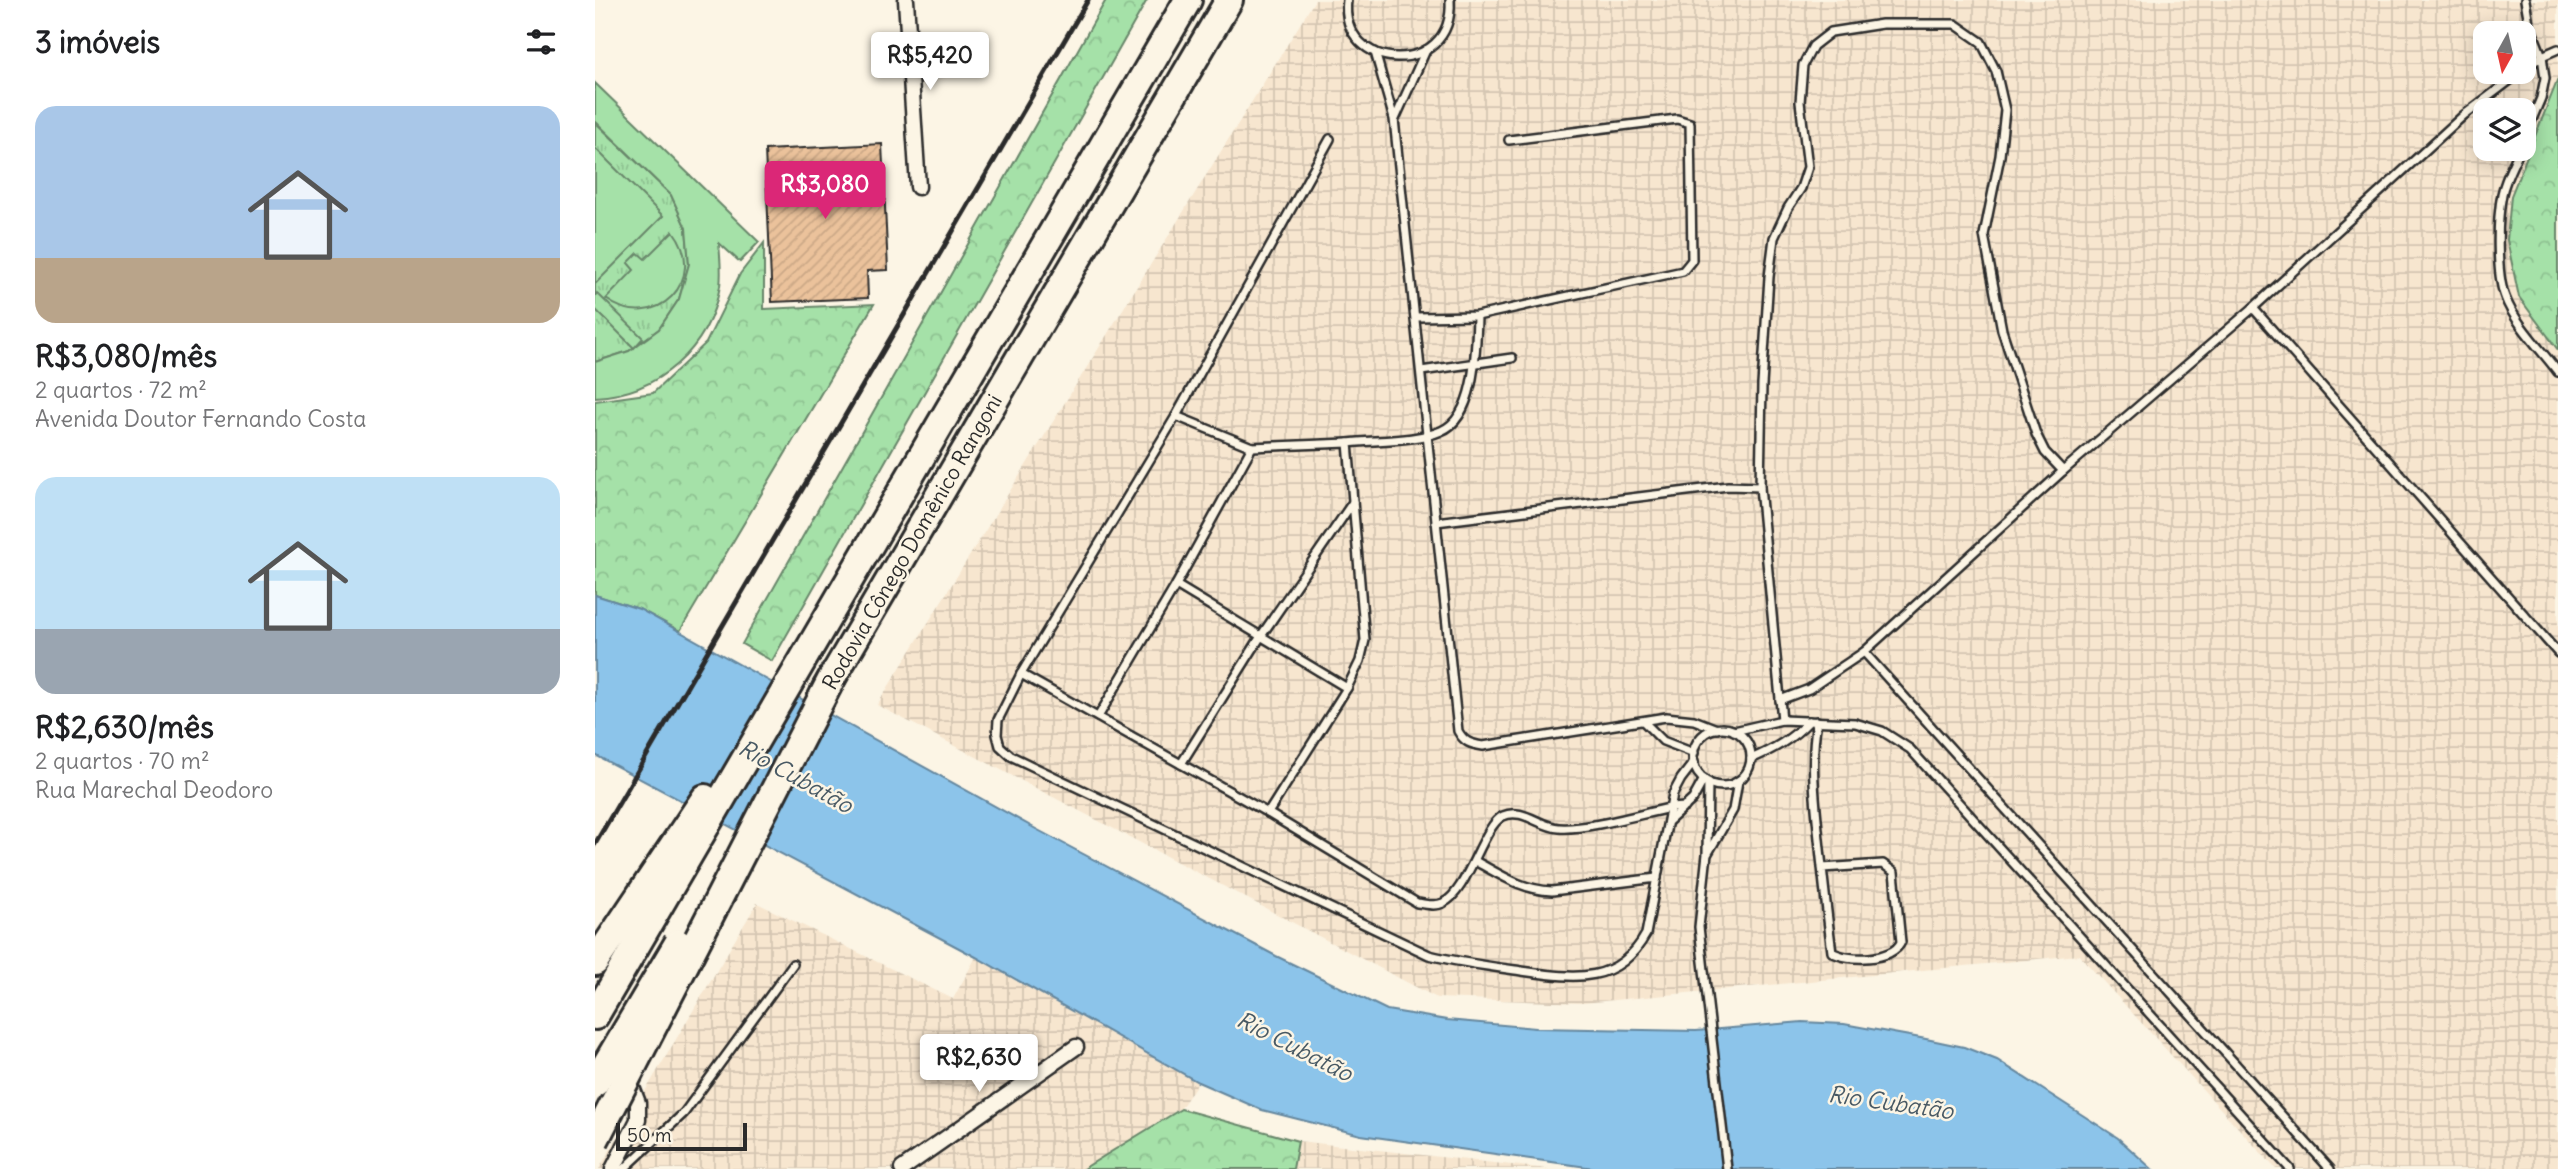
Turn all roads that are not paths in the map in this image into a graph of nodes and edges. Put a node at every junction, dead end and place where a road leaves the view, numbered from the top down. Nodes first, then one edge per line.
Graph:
1 (906, 0) edge
2 (1188, 0) edge
3 (1229, 0) edge
4 (1347, 0) edge
5 (1450, 0) edge
6 (2525, 0) edge
7 (2558, 48) edge
8 (1426, 50) junction
9 (1375, 52) junction
10 (2542, 56) junction
11 (2536, 60) edge
12 (2505, 84) edge
13 (2536, 110) edge
14 (1394, 119) junction
15 (1330, 139) dead end
16 (1509, 140) dead end
17 (2515, 161) edge
18 (918, 187) dead end
19 (2253, 308) junction
20 (1477, 316) junction
21 (1417, 317) junction
22 (1512, 358) dead end
23 (1475, 364) junction
24 (1421, 371) junction
25 (2558, 372) edge
26 (1176, 416) junction
27 (1427, 435) junction
28 (1349, 443) junction
29 (1252, 447) junction
30 (2063, 471) junction
31 (1761, 487) junction
32 (1353, 502) junction
33 (1436, 522) junction
34 (1176, 585) junction
35 (1261, 636) junction
36 (1864, 652) junction
37 (2558, 653) edge
38 (799, 665) junction
39 (835, 672) junction
40 (1020, 674) junction
41 (1347, 688) junction
42 (1780, 700) junction
43 (1098, 718) junction
44 (1782, 720) junction
45 (1813, 721) junction
46 (1644, 722) junction
47 (1717, 729) junction
48 (1734, 731) junction
49 (1694, 753) junction
50 (1751, 759) junction
51 (1694, 762) junction
52 (1181, 764) junction
53 (1706, 780) junction
54 (1738, 781) junction
55 (1685, 807) junction
56 (1670, 808) junction
57 (1268, 813) junction
58 (1668, 821) junction
59 (1707, 854) junction
60 (1475, 861) junction
61 (1822, 869) junction
62 (1657, 878) junction
63 (595, 962) edge
64 (793, 964) dead end
65 (595, 1016) edge
66 (1076, 1047) dead end
67 (595, 1060) edge
68 (595, 1083) edge
69 (595, 1140) edge
70 (613, 1169) edge
71 (624, 1169) edge
72 (902, 1169) edge
73 (1727, 1169) edge
74 (2290, 1169) edge
75 (2330, 1169) edge

1 - 18 street
2 - 38 highway, Rodovia Cônego Domênico Rangoni
3 - 39 highway, Rodovia Cônego Domênico Rangoni
4 - 9 lane
5 - 8 lane
6 - 10 lane
7 - 10 lane
8 - 9 lane
8 - 14 lane
9 - 14 lane
10 - 11 lane
10 - 13 lane
12 - 19 lane
14 - 21 lane
15 - 26 lane
16 - 20 lane
17 - 25 lane
19 - 30 lane
19 - 37 lane
20 - 21 lane
20 - 23 lane
21 - 24 lane
22 - 23 lane
23 - 24 lane
23 - 27 lane
24 - 27 lane
26 - 29 lane
26 - 40 lane
27 - 28 lane
27 - 33 lane
28 - 29 lane
28 - 32 lane
29 - 34 lane
30 - 31 lane
30 - 36 lane
31 - 33 lane
31 - 42 lane
32 - 35 lane
32 - 41 lane
33 - 46 lane
34 - 35 lane
34 - 43 lane
35 - 41 lane
35 - 52 lane
36 - 42 lane
36 - 75 lane
38 - 63 highway
38 - 65 highway, Rodovia Cônego Domênico Rangoni
39 - 68 highway, Rodovia Cônego Domênico Rangoni, bridge
39 - 69 highway, bridge
40 - 43 lane
40 - 62 lane
41 - 57 lane
42 - 44 lane
43 - 52 lane
44 - 45 lane
44 - 48 lane
45 - 50 lane
45 - 61 lane
45 - 74 lane
46 - 47 lane
46 - 49 lane
47 - 48 lane
47 - 49 lane
48 - 50 lane
49 - 51 lane
50 - 54 lane
51 - 53 lane
51 - 56 lane
52 - 57 lane
53 - 54 lane
53 - 55 lane
53 - 59 lane
54 - 59 lane
55 - 56 lane
55 - 58 lane
56 - 58 lane
56 - 60 lane
57 - 60 lane
58 - 62 lane
59 - 73 lane
60 - 62 lane
61 - 61 lane
64 - 71 lane
66 - 72 street
67 - 70 street

